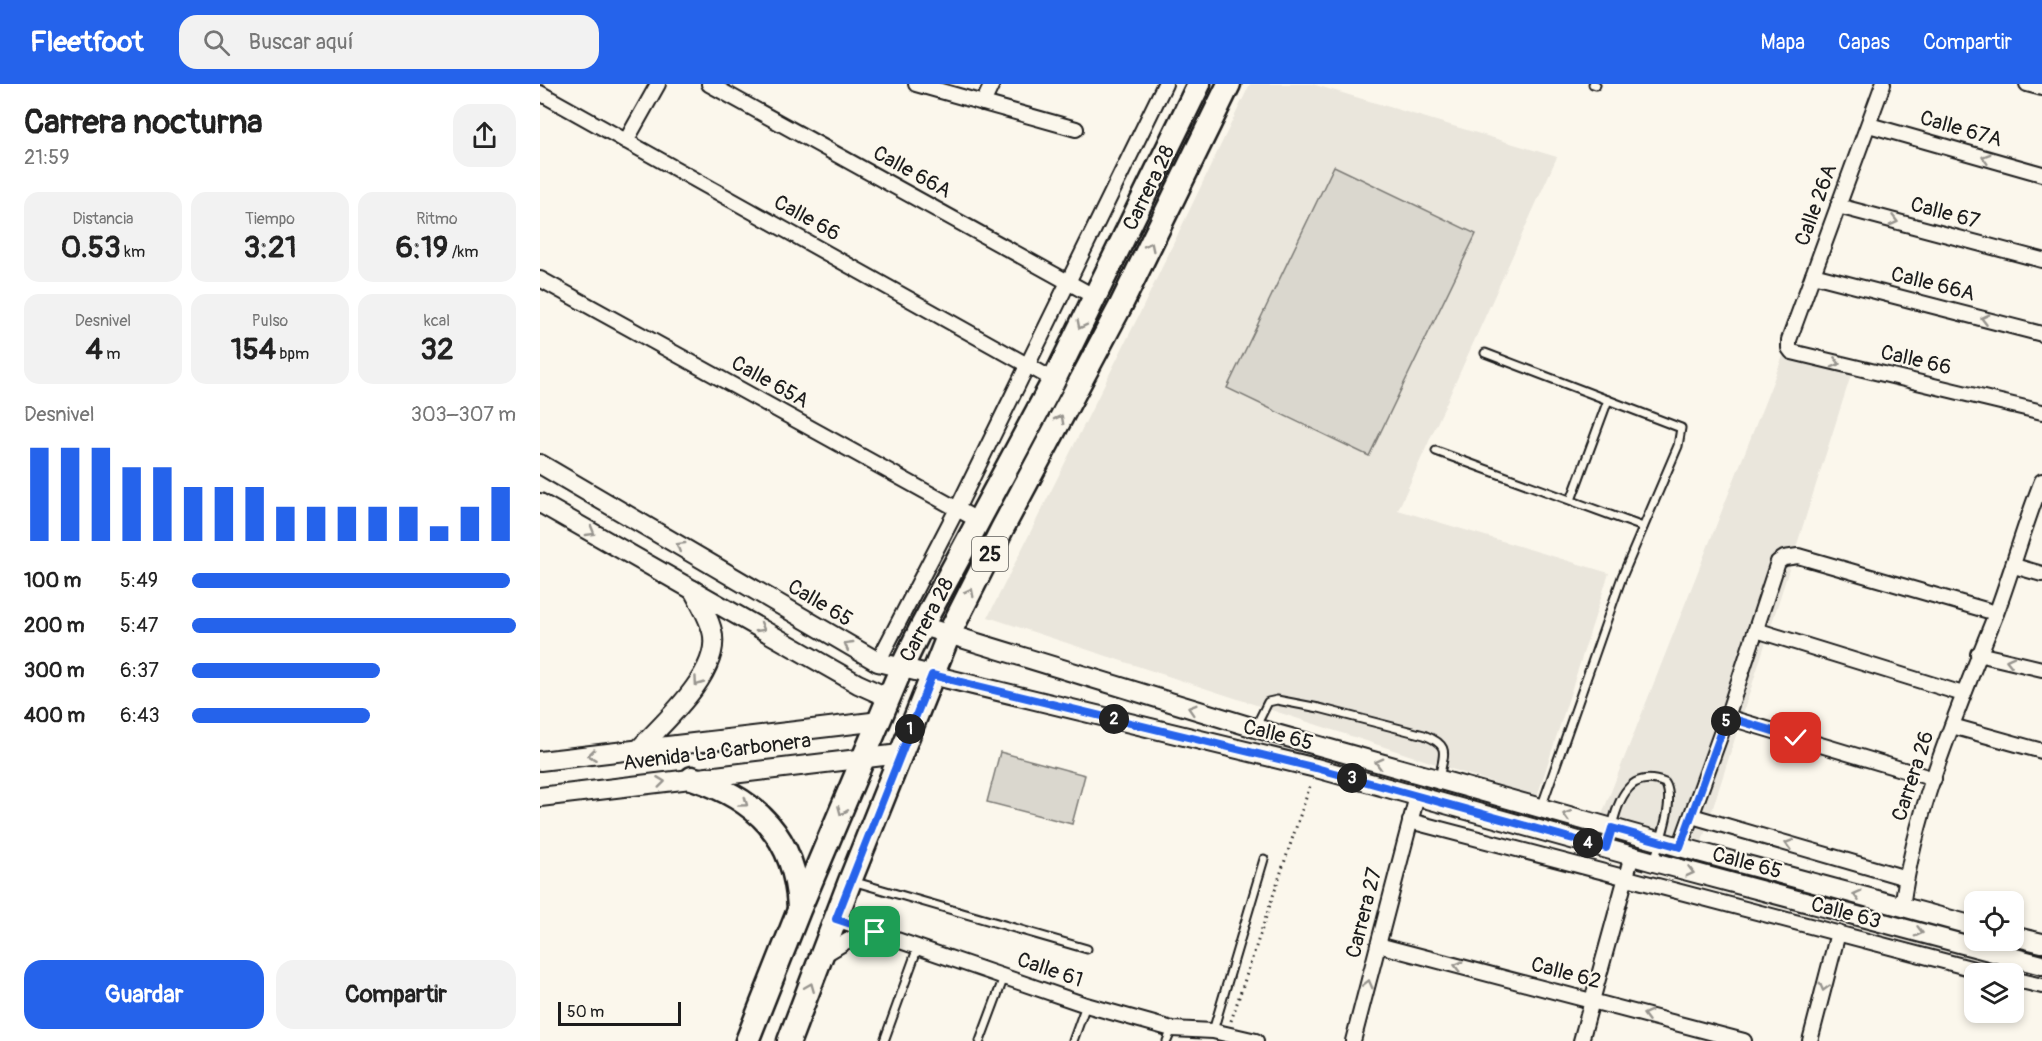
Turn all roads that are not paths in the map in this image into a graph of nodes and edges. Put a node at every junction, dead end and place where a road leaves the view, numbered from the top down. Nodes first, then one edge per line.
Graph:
1 (658, 84) edge
2 (709, 84) edge
3 (916, 84) edge
4 (992, 84) edge
5 (1165, 84) edge
6 (1199, 84) edge
7 (1229, 84) edge
8 (1883, 84) edge
9 (2027, 84) edge
10 (2042, 88) edge
11 (540, 93) edge
12 (983, 103) junction
13 (1869, 124) junction
14 (1076, 129) dead end
15 (626, 141) junction
16 (2042, 174) edge
17 (1838, 206) junction
18 (2042, 260) edge
19 (1813, 275) junction
20 (540, 279) edge
21 (1067, 282) junction
22 (1095, 297) junction
23 (2042, 334) edge
24 (1789, 340) joint
25 (1485, 353) dead end
26 (1027, 365) junction
27 (1054, 380) junction
28 (1608, 400) junction
29 (2042, 412) edge
30 (1436, 451) dead end
31 (540, 464) edge
32 (2042, 481) edge
33 (2039, 496) edge
34 (1571, 500) junction
35 (540, 503) edge
36 (957, 509) junction
37 (980, 521) junction
38 (1643, 527) junction
39 (2014, 566) junction
40 (2042, 574) edge
41 (693, 590) junction
42 (1996, 613) junction
43 (922, 626) junction
44 (1756, 630) junction
45 (950, 634) junction
46 (1978, 654) junction
47 (878, 662) junction
48 (901, 669) junction
49 (2042, 669) edge
50 (932, 675) junction
51 (1963, 694) junction
52 (889, 699) junction
53 (1727, 717) junction
54 (880, 721) junction
55 (1952, 726) junction
56 (1255, 728) junction
57 (639, 749) junction
58 (2042, 751) edge
59 (900, 753) junction
60 (865, 758) junction
61 (540, 761) edge
62 (692, 778) junction
63 (1439, 779) junction
64 (1934, 779) junction
65 (1417, 796) junction
66 (540, 797) edge
67 (1541, 808) junction
68 (1692, 816) junction
69 (1410, 821) junction
70 (1612, 828) junction
71 (1660, 841) junction
72 (1680, 847) junction
73 (1606, 848) junction
74 (1632, 855) junction
75 (1264, 859) dead end
76 (1654, 862) junction
77 (1625, 877) junction
78 (1906, 878) junction
79 (850, 881) junction
80 (1902, 907) junction
81 (799, 910) junction
82 (836, 919) junction
83 (1964, 923) edge
84 (867, 929) junction
85 (1838, 933) junction
86 (2024, 939) edge
87 (2042, 943) edge
88 (1378, 945) junction
89 (918, 947) junction
90 (1087, 949) dead end
91 (822, 956) junction
92 (2042, 965) edge
93 (1964, 966) edge
94 (1004, 977) junction
95 (2024, 982) edge
96 (2042, 986) edge
97 (1592, 1001) junction
98 (1086, 1005) junction
99 (1220, 1032) junction
100 (1169, 1035) edge
101 (747, 1041) edge
102 (789, 1041) edge
103 (884, 1041) edge
104 (980, 1041) edge
105 (1072, 1041) edge
106 (1256, 1041) edge
107 (1353, 1041) edge
108 (1581, 1041) edge
109 (1744, 1041) edge
110 (1810, 1041) edge

1 - 15 street
2 - 21 street, Calle 66A
3 - 12 street
4 - 12 street
5 - 21 street
6 - 22 main road, Carrera 28 / 25
45 -> 7 main road, Carrera 28 / 25
8 - 13 street, Calle 26A
9 - 10 street
11 - 15 street, Calle 66
12 - 14 street
16 -> 13 street, Calle 67A
13 - 17 street, Calle 26A
15 - 26 street, Calle 66
17 -> 18 street, Calle 67
17 - 19 street, Calle 26A
23 -> 19 street, Calle 66A
19 - 24 street, Calle 26A
20 - 36 street, Calle 65A
21 - 22 street, Calle 66A
21 - 26 street
22 -> 27 main road, Carrera 28 / 25
24 -> 29 street, Calle 66
25 - 28 lane
26 - 27 street, Calle 66
26 - 36 street
27 - 37 main road, Carrera 28 / 25
28 - 34 lane
28 - 38 lane
30 - 34 lane
47 -> 31 street, Calle 65
32 - 33 street, Carrera 26
33 - 39 street, Carrera 26
34 - 38 lane
35 -> 41 street
36 - 37 street, Calle 65A
36 - 47 street
37 - 43 main road, Carrera 28 / 25
38 - 67 lane
39 - 40 street
39 - 42 street, Carrera 26
41 -> 52 street
41 -> 57 street
42 - 44 street
42 - 46 street, Carrera 26
43 - 45 street, Calle 65
43 - 48 main road, Carrera 28 / 25
44 - 51 street
44 - 53 street
45 - 50 main road, Carrera 28 / 25
56 -> 45 street, Calle 65
49 -> 46 street
46 - 51 street, Carrera 26
47 - 48 street, Calle 65
48 - 50 street, Calle 65
48 - 52 main road, Carrera 28 / 25
50 - 59 main road, Carrera 28 / 25
50 - 65 street, Calle 65
51 - 55 street, Carrera 26
52 - 54 main road, Carrera 28 / 25
53 - 64 street
53 - 68 street
54 - 57 street, Avenida La Carbonera
54 - 60 main road, Carrera 28 / 25
55 - 58 street
55 - 64 street, Carrera 26
63 -> 56 street, Calle 65
56 - 63 lane
57 -> 61 street, Avenida La Carbonera
59 - 60 street, Avenida La Carbonera
59 - 79 main road, Carrera 28 / 25
60 - 62 street, Avenida La Carbonera
60 -> 81 main road, Carrera 28 / 25
66 -> 62 street, Avenida La Carbonera
62 -> 81 main road
63 - 67 street, Calle 65
64 - 78 street, Carrera 26
65 - 69 street, Carrera 27
65 - 73 street, Calle 65
70 -> 67 street, Calle 65
68 - 72 street
78 -> 68 street
69 - 77 street, Calle 63
69 - 88 street, Carrera 27
70 - 71 street, Calle 65
70 - 71 lane
70 - 73 lane
71 - 72 street, Calle 65
71 - 76 lane
80 -> 72 street, Calle 65
73 - 74 street, Calle 65
74 - 76 street, Calle 65
74 - 77 street
75 - 99 lane
76 -> 92 street, Calle 65
77 - 85 street, Calle 63
77 - 97 street
78 - 80 street, Carrera 26
79 - 82 main road, Carrera 28 / 25
79 - 90 lane
80 - 83 street, Calle 65
81 - 101 main road, Carrera 28 / 25
82 - 84 street, Calle 61
82 - 91 main road, Carrera 28 / 25
84 - 89 street, Calle 61
84 - 91 street
85 - 93 street, Calle 63
85 -> 110 street
86 - 87 street
97 -> 88 street, Calle 62
107 -> 88 street, Carrera 27
89 - 94 street, Calle 61
89 - 103 lane
102 -> 91 main road, Carrera 28 / 25
94 - 98 street, Calle 61
94 - 104 lane
95 - 96 street
97 - 108 street
109 -> 97 street, Calle 62
98 - 100 street, Calle 61
98 - 105 lane
99 - 100 street, Calle 61
99 - 106 street, Calle 61

